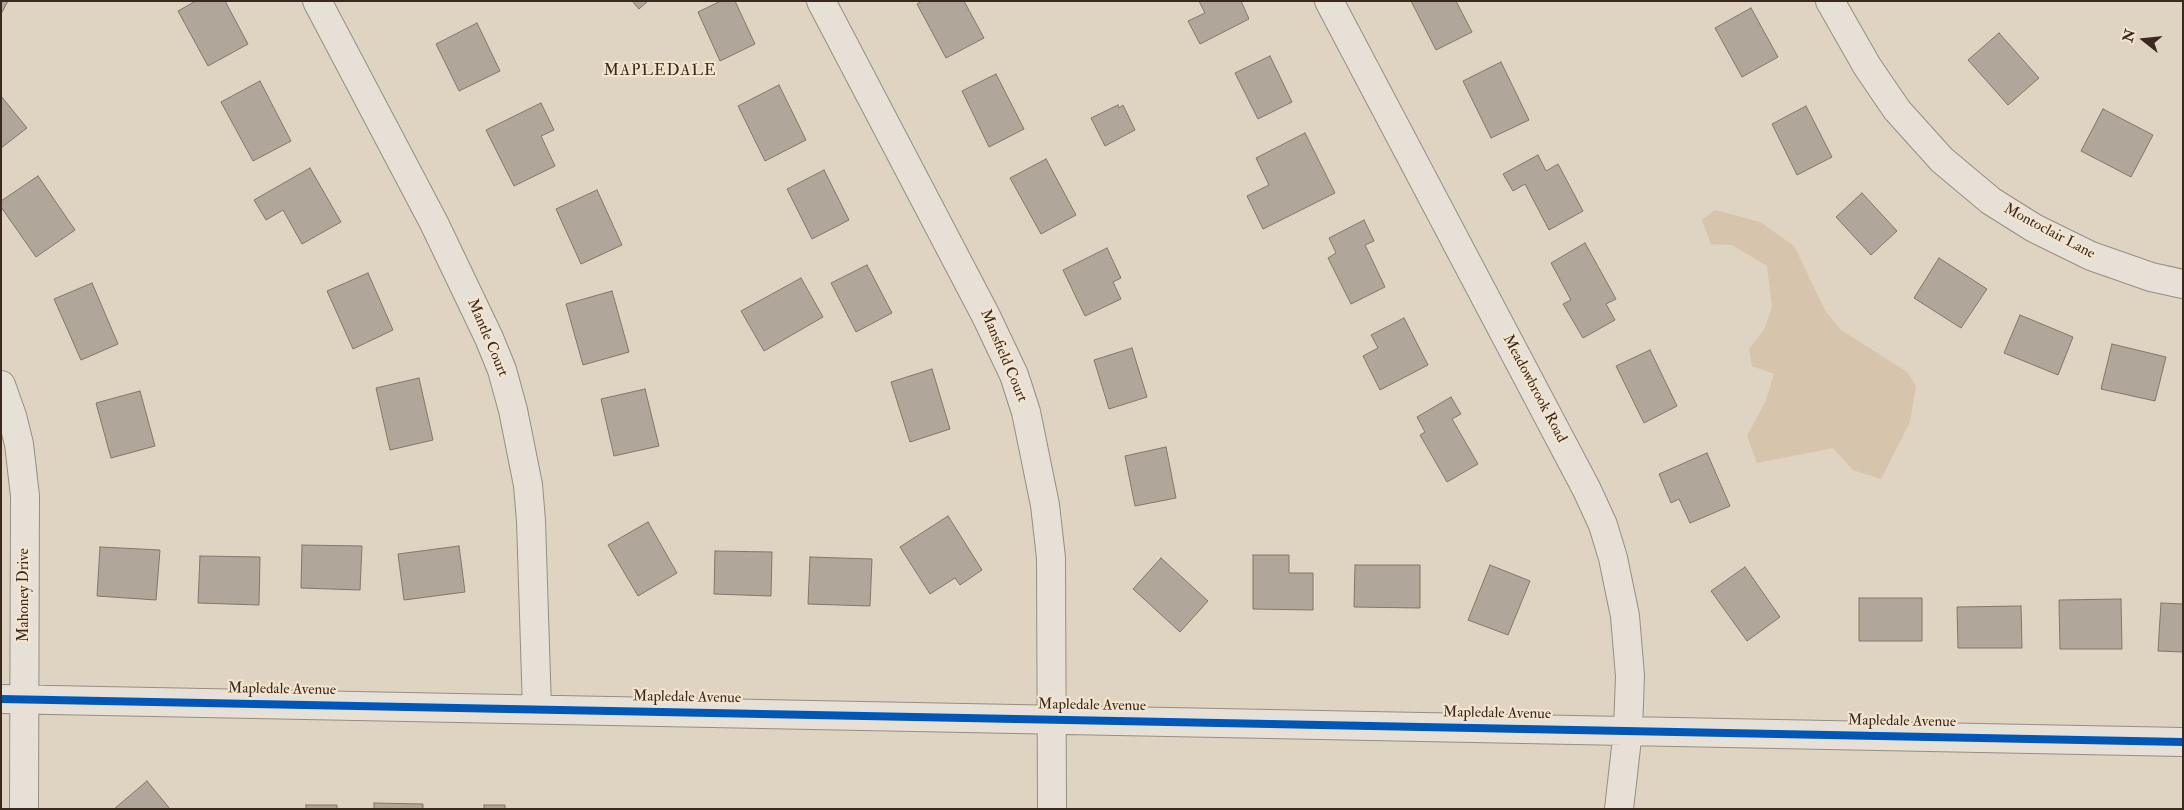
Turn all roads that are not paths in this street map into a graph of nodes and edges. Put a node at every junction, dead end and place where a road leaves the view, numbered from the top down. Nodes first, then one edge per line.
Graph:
1 (317, 1) edge
2 (820, 1) edge
3 (1329, 1) edge
4 (1830, 1) edge
5 (2183, 284) edge
6 (1, 385) edge
7 (13, 699) edge
8 (537, 709) junction
9 (1052, 719) junction
10 (1628, 730) junction
11 (2183, 742) edge
12 (24, 809) edge
13 (1052, 809) edge
14 (1619, 809) edge

1 - 8 street, Mantle Court
2 - 9 street, Mansfield Court
3 - 10 street, Meadowbrook Road
4 - 5 street, Montoclair Lane
6 - 7 street, Mahoney Drive
7 - 8 street, Mapledale Avenue
7 - 12 street, Mahoney Drive
8 - 9 street, Mapledale Avenue
9 - 10 street, Mapledale Avenue
9 - 13 street, Mansfield Court
10 - 11 street, Mapledale Avenue
10 - 14 street, Meadowbrook Road

